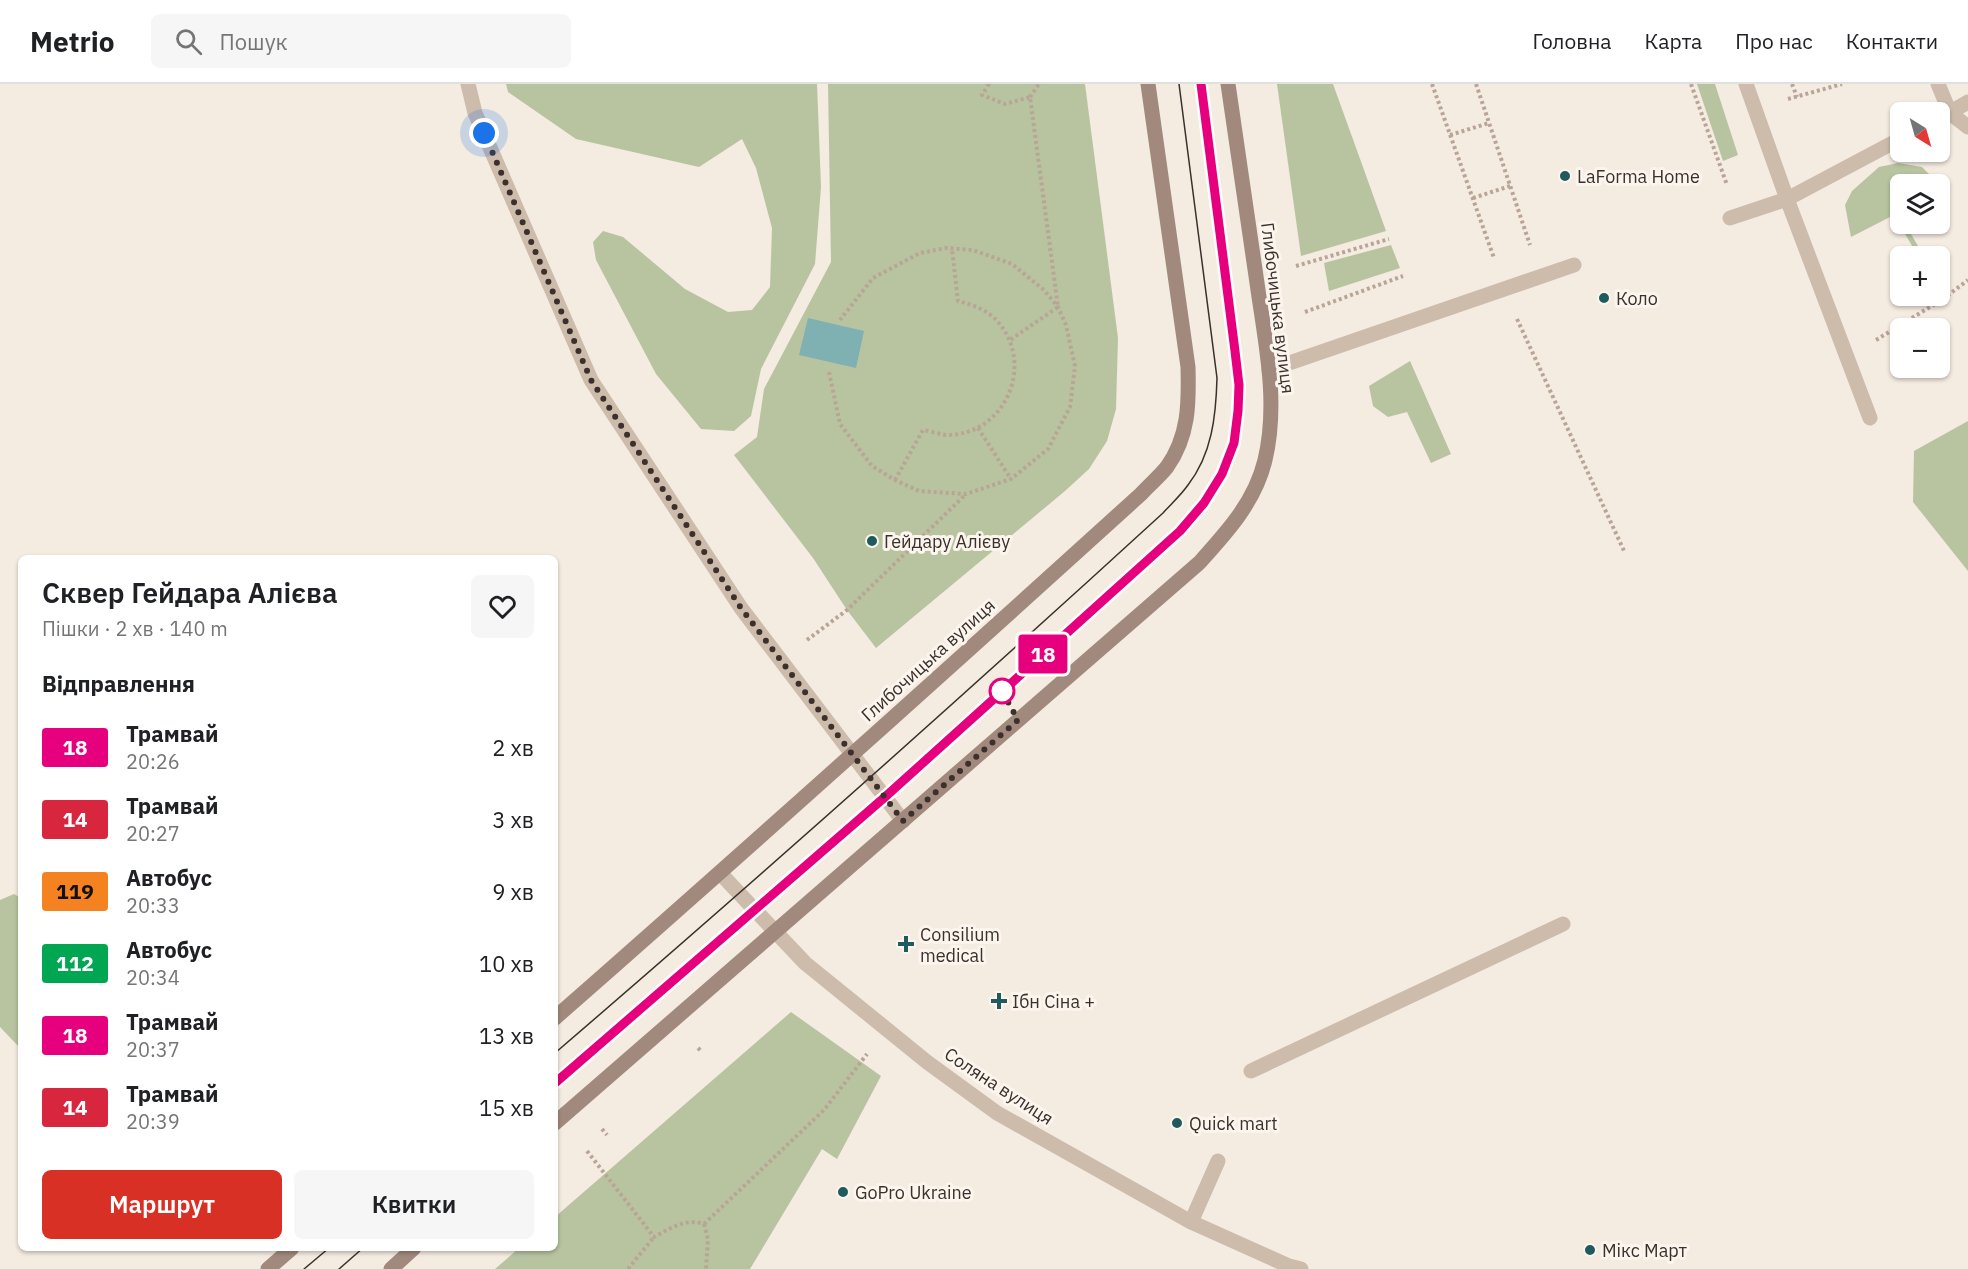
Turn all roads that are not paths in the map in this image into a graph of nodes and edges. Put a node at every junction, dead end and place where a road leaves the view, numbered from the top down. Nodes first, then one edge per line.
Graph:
1 (468, 84) edge
2 (1148, 84) edge
3 (1228, 84) edge
4 (1746, 84) edge
5 (1938, 84) edge
6 (1942, 102) edge
7 (1968, 102) edge
8 (1950, 113) edge
9 (1950, 118) edge
10 (1968, 127) edge
11 (1890, 144) edge
12 (1786, 199) junction
13 (1730, 218) dead end
14 (1574, 264) dead end
15 (1269, 370) junction
16 (1870, 418) dead end
17 (851, 754) junction
18 (903, 821) junction
19 (720, 873) junction
20 (1563, 924) dead end
21 (775, 932) junction
22 (558, 1015) edge
23 (1251, 1071) dead end
24 (558, 1120) edge
25 (1218, 1161) dead end
26 (1191, 1222) junction
27 (289, 1251) edge
28 (411, 1251) edge
29 (268, 1269) edge
30 (391, 1269) edge
31 (1301, 1269) edge

1 - 17 lane
2 - 17 main road, Глибочицька вулиця
3 - 15 main road, Глибочицька вулиця
4 - 12 lane
5 - 6 lane
7 - 8 lane
9 - 10 lane
11 - 12 lane
12 - 13 lane
12 - 16 lane
14 - 15 lane
15 - 18 main road, Глибочицька вулиця
17 - 18 lane
17 - 19 main road, Глибочицька вулиця
18 - 21 main road, Глибочицька вулиця
19 - 21 lane, Соляна вулиця
19 - 22 main road, Глибочицька вулиця
20 - 23 lane
21 - 24 main road, Глибочицька вулиця
21 - 26 lane, Соляна вулиця
25 - 26 lane
26 - 31 lane, Соляна вулиця
27 - 29 main road
28 - 30 main road

